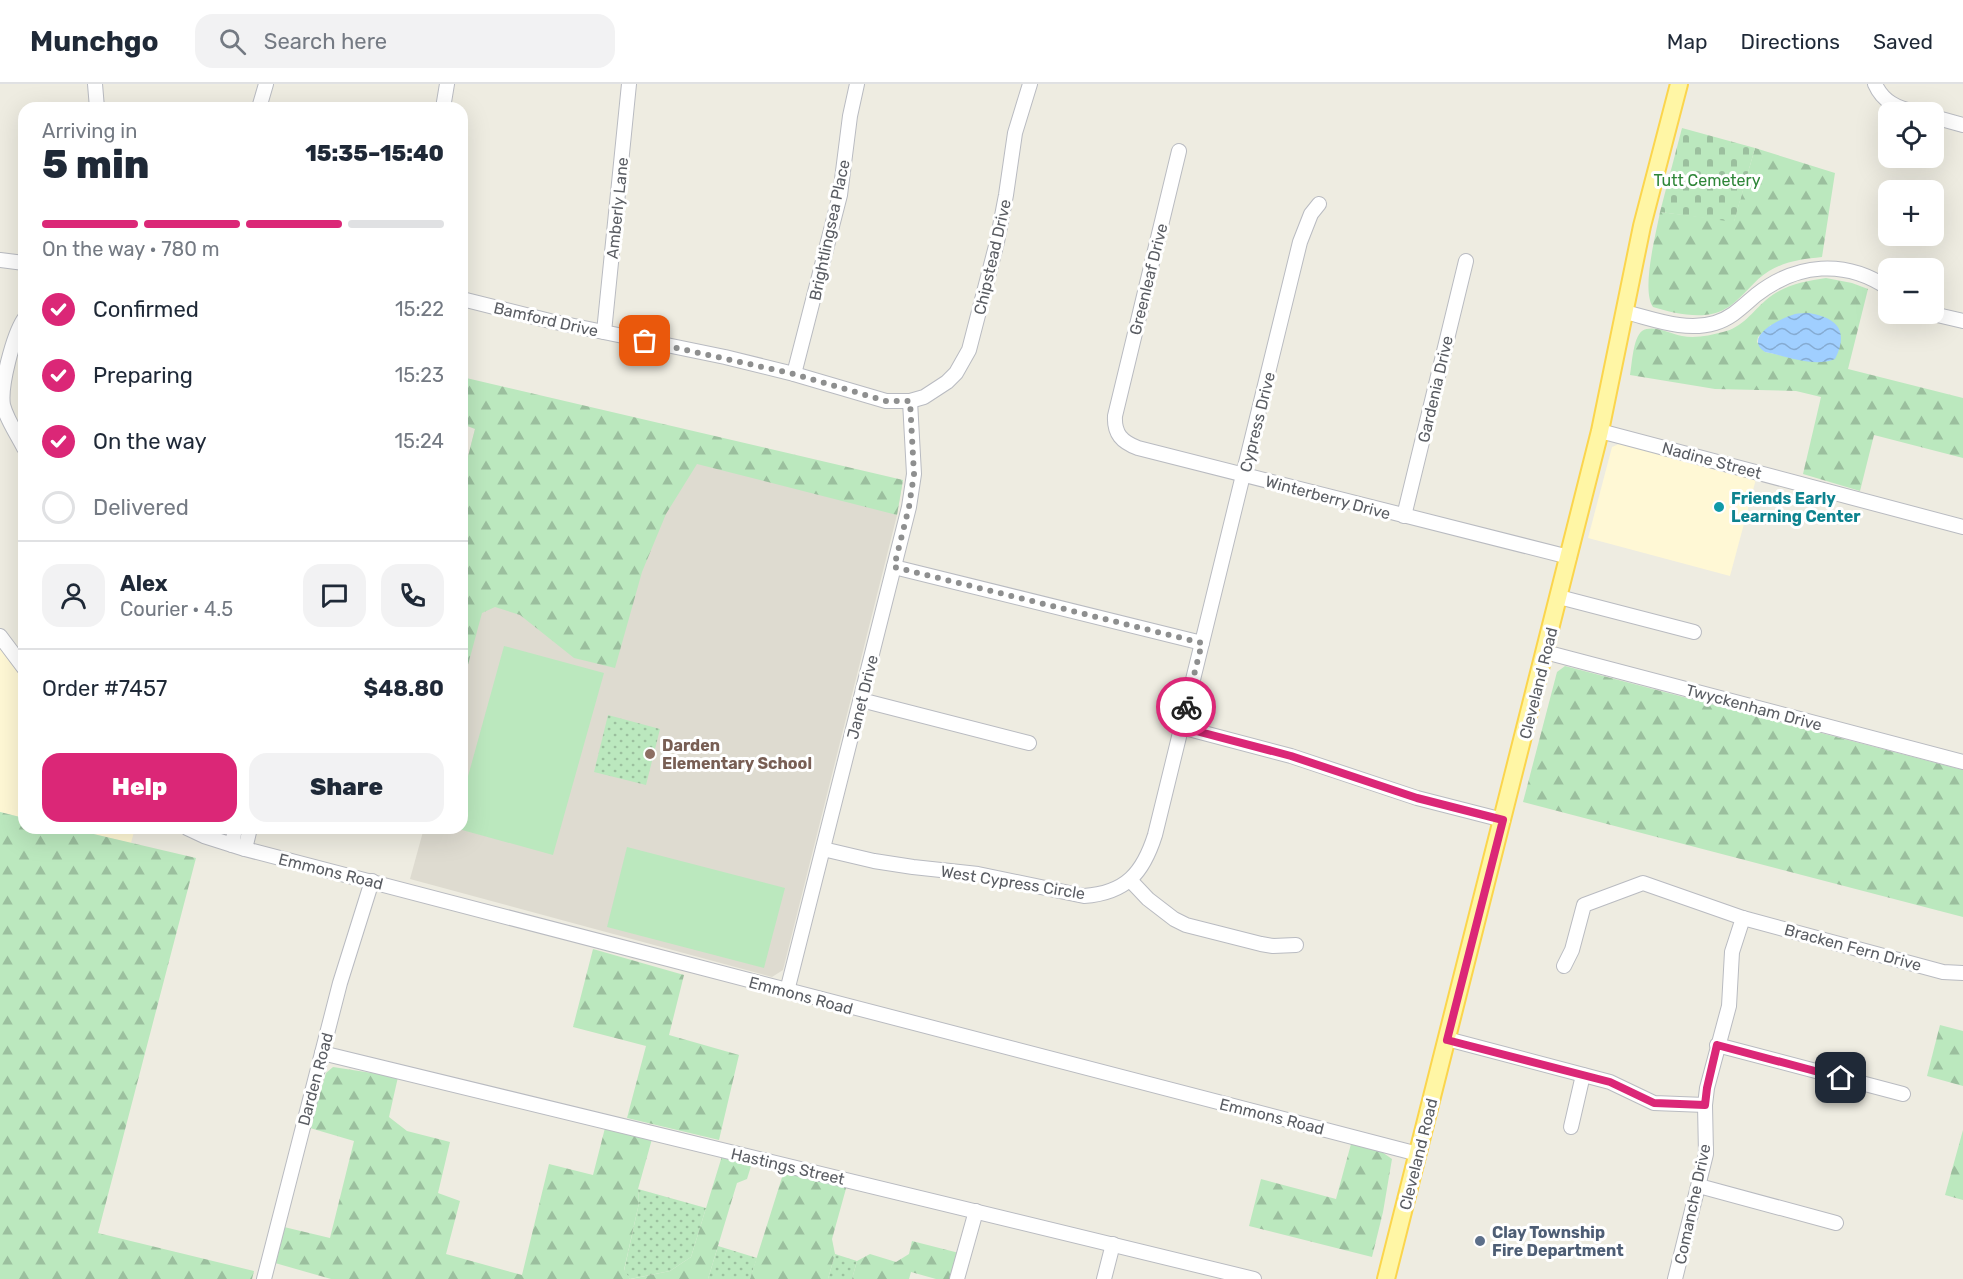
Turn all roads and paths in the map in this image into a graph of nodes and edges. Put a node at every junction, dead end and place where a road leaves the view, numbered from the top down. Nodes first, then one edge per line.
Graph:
1 (95, 84) edge
2 (266, 84) edge
3 (447, 84) edge
4 (629, 84) edge
5 (857, 84) edge
6 (1030, 84) edge
7 (1679, 84) edge
8 (1876, 86) edge
9 (96, 102) edge
10 (261, 102) edge
11 (444, 102) edge
12 (1888, 102) edge
13 (1944, 120) edge
14 (1963, 125) edge
15 (1179, 151) dead end
16 (1319, 204) dead end
17 (0, 260) edge
18 (1466, 261) dead end
19 (18, 262) edge
20 (1878, 282) edge
21 (468, 299) edge
22 (1625, 312) junction
23 (1944, 317) edge
24 (1963, 321) edge
25 (18, 329) edge
26 (604, 332) junction
27 (794, 374) junction
28 (910, 401) junction
29 (2, 407) edge
30 (1117, 407) joint
31 (1600, 430) junction
32 (18, 437) edge
33 (1244, 475) junction
34 (1404, 516) junction
35 (1963, 527) edge
36 (1569, 557) junction
37 (894, 567) junction
38 (1559, 597) junction
39 (1694, 632) dead end
40 (0, 636) edge
41 (1202, 643) junction
42 (1545, 652) junction
43 (18, 660) edge
44 (861, 700) junction
45 (1181, 727) junction
46 (1029, 743) dead end
47 (1963, 762) edge
48 (1503, 820) junction
49 (200, 834) edge
50 (236, 834) edge
51 (246, 834) edge
52 (238, 847) junction
53 (823, 849) junction
54 (1130, 880) junction
55 (372, 881) junction
56 (1743, 918) junction
57 (1296, 945) dead end
58 (1564, 966) dead end
59 (1963, 973) edge
60 (787, 991) junction
61 (1447, 1040) junction
62 (1717, 1045) junction
63 (322, 1053) junction
64 (1583, 1075) junction
65 (1904, 1094) dead end
66 (1705, 1105) junction
67 (1570, 1127) dead end
68 (1418, 1154) junction
69 (1699, 1186) junction
70 (976, 1211) junction
71 (1836, 1223) dead end
72 (1113, 1244) junction
73 (264, 1279) edge
74 (957, 1279) edge
75 (1104, 1279) edge
76 (1254, 1279) edge
77 (1386, 1279) edge
78 (1675, 1279) edge

1 - 9 street
2 - 10 street
3 - 11 street
4 - 26 street, Amberly Lane
5 - 27 street, Brightlingsea Place
6 - 28 street, Chipstead Drive
7 - 22 main road, Cleveland Road
8 - 12 street
13 - 14 street
15 - 30 street, Greenleaf Drive
16 - 33 street, Cypress Drive
17 - 19 street
18 - 34 street, Gardenia Drive
20 - 22 street
21 - 26 street, Bamford Drive
22 - 31 main road, Cleveland Road
23 - 24 street
25 - 29 street
26 - 27 street, Bamford Drive
27 - 28 street, Bamford Drive
28 - 37 street, Janet Drive
29 - 32 street
30 - 33 street, Winterberry Drive
31 - 35 street, Nadine Street
31 - 36 main road, Cleveland Road
33 - 34 street, Winterberry Drive
33 - 41 street, Cypress Drive
34 - 36 street, Winterberry Drive
36 - 38 main road, Cleveland Road
37 - 41 street
37 - 44 street, Janet Drive
38 - 39 street
38 - 42 main road, Cleveland Road
40 - 43 street
41 - 45 street, Cypress Drive
42 - 47 street, Twyckenham Drive
42 - 48 main road, Cleveland Road
44 - 46 street
44 - 53 street, Janet Drive
45 - 48 street
45 - 54 street, Cypress Drive
48 - 61 main road, Cleveland Road
49 - 52 street, Emmons Road
50 - 52 street
51 - 52 street
52 - 55 street, Emmons Road
53 - 54 street, West Cypress Circle
53 - 60 street, Janet Drive
54 - 57 street
55 - 60 street, Emmons Road
55 - 63 street, Darden Road
56 - 58 street, Bracken Fern Drive
56 - 59 street, Bracken Fern Drive
56 - 62 street, Comanche Drive
60 - 68 street, Emmons Road
61 - 64 street
61 - 68 main road, Cleveland Road
62 - 65 street
62 - 66 street, Comanche Drive
63 - 70 street, Hastings Street
63 - 73 street, Darden Road
64 - 66 street
64 - 67 street
66 - 69 street, Comanche Drive
68 - 77 main road, Cleveland Road
69 - 71 street
69 - 78 street, Comanche Drive
70 - 72 street, Hastings Street
70 - 74 street
72 - 75 street
72 - 76 street, Hastings Street

